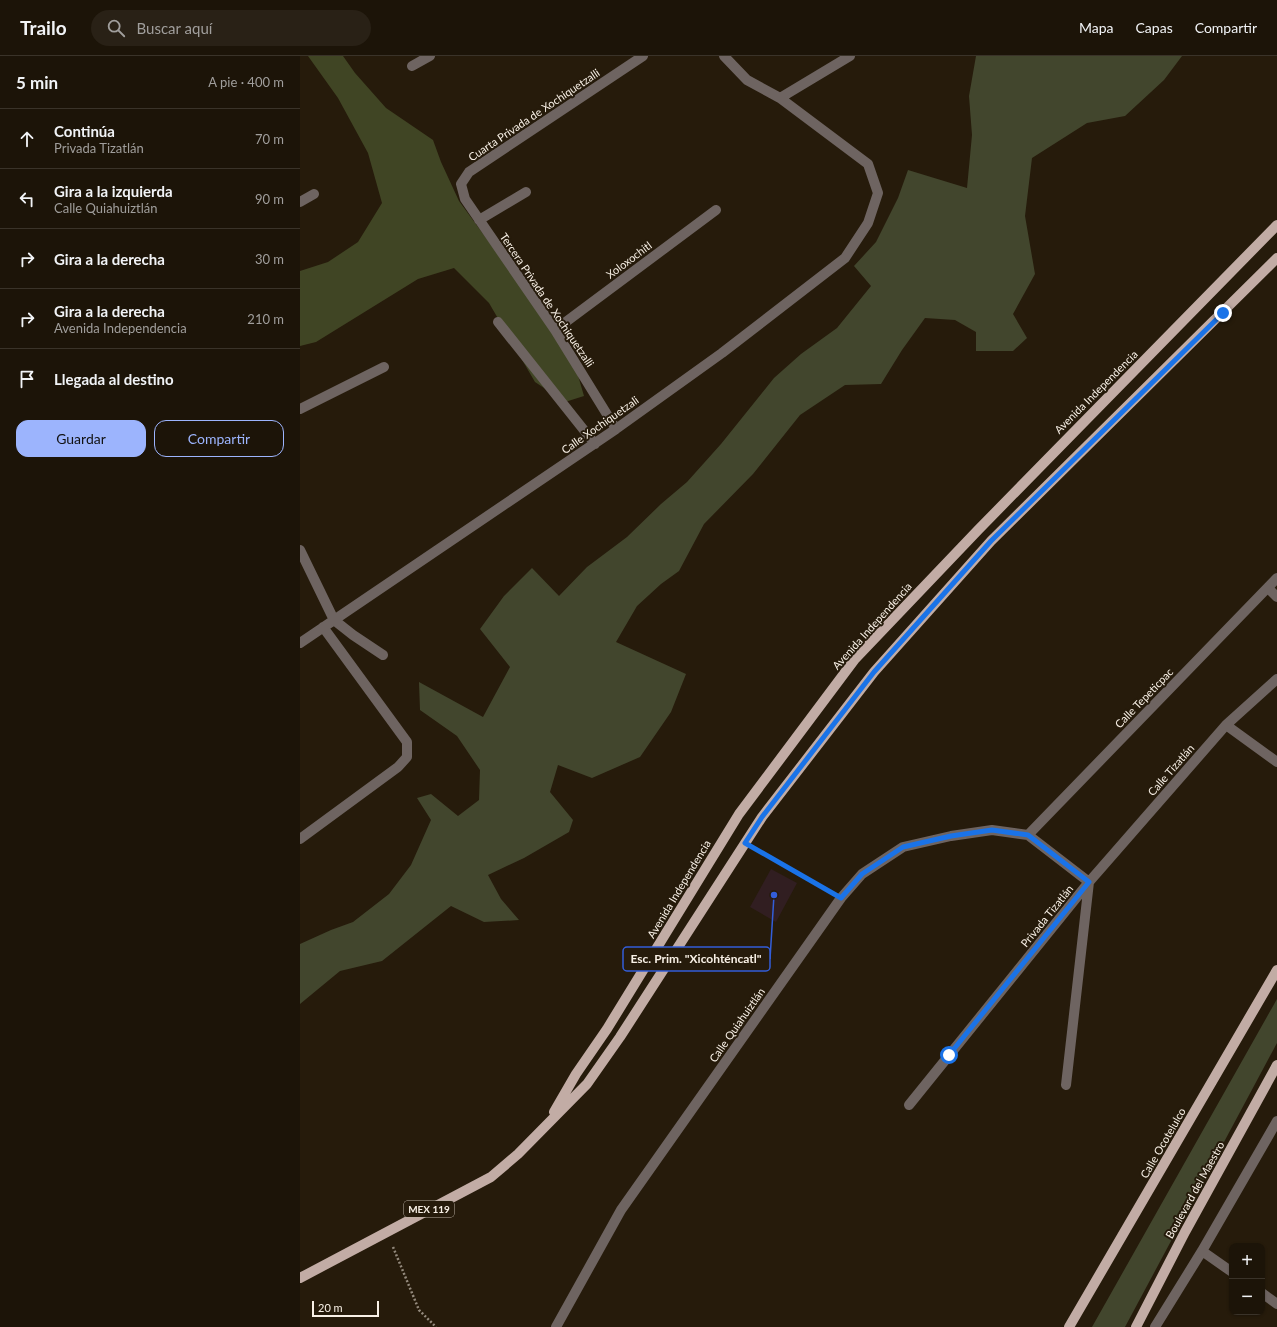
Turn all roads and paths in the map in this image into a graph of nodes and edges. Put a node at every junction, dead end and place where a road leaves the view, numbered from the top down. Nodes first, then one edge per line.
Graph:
1 (430, 56) edge
2 (643, 56) edge
3 (724, 56) edge
4 (850, 56) edge
5 (412, 66) dead end
6 (780, 98) junction
7 (461, 184) joint
8 (526, 192) dead end
9 (314, 194) dead end
10 (300, 202) edge
11 (716, 210) dead end
12 (479, 220) junction
13 (1277, 225) edge
14 (1277, 258) edge
15 (498, 322) dead end
16 (555, 330) junction
17 (384, 367) dead end
18 (300, 409) edge
19 (616, 429) junction
20 (595, 444) junction
21 (300, 550) edge
22 (1277, 578) edge
23 (1268, 588) junction
24 (1277, 597) edge
25 (334, 620) junction
26 (323, 627) junction
27 (300, 643) edge
28 (383, 655) dead end
29 (1277, 679) edge
30 (1226, 725) junction
31 (1277, 762) edge
32 (1028, 835) junction
33 (300, 839) edge
34 (745, 843) junction
35 (1089, 882) junction
36 (841, 898) junction
37 (1277, 970) edge
38 (1277, 1065) edge
39 (1066, 1085) dead end
40 (909, 1105) dead end
41 (1277, 1121) edge
42 (547, 1124) junction
43 (393, 1246) dead end
44 (1202, 1251) junction
45 (1229, 1270) edge
46 (300, 1278) edge
47 (1265, 1295) edge
48 (1277, 1304) edge
49 (436, 1327) edge
50 (556, 1327) edge
51 (1069, 1327) edge
52 (1136, 1327) edge
53 (1155, 1327) edge

1 - 5 street
2 - 7 street, Cuarta Privada de Xochiquetzalli
3 - 6 street
4 - 6 street
6 - 19 street, Calle Xochiquetzali
7 - 12 street, Tercera Privada de Xochiquetzalli
8 - 12 street
9 - 10 street
11 - 16 street, Xoloxochitl
12 - 16 street, Tercera Privada de Xochiquetzalli
13 - 42 main road, Avenida Independencia / MEX 119
14 - 34 main road, Avenida Independencia / MEX 119
15 - 20 street
16 - 19 street, Tercera Privada de Xochiquetzalli
17 - 18 street
19 - 20 street, Calle Xochiquetzali
20 - 25 street, Calle Xochiquetzali
21 - 25 street
22 - 23 street, Calle Tepeticpac
23 - 24 street
23 - 32 street, Calle Tepeticpac
25 - 26 street, Calle Xochiquetzali
25 - 28 street
26 - 27 street, Calle Xochiquetzali
26 - 33 street
29 - 30 street, Calle Tizatlán
30 - 31 street
30 - 35 street, Calle Tizatlán
32 - 35 street, Calle Quiahuiztlán
32 - 36 street, Calle Quiahuiztlán
34 - 36 path
34 - 42 main road, Avenida Independencia / MEX 119
35 - 39 street, Privada Tizatlán
35 - 40 street, Privada Tizatlán
36 - 50 street, Calle Quiahuiztlán
37 - 51 main road, Calle Ocotelulco
38 - 52 main road, Boulevard del Maestro
41 - 44 street
42 - 46 main road, Avenida Independencia / MEX 119
43 - 49 path
44 - 45 street
44 - 53 street
47 - 48 street

